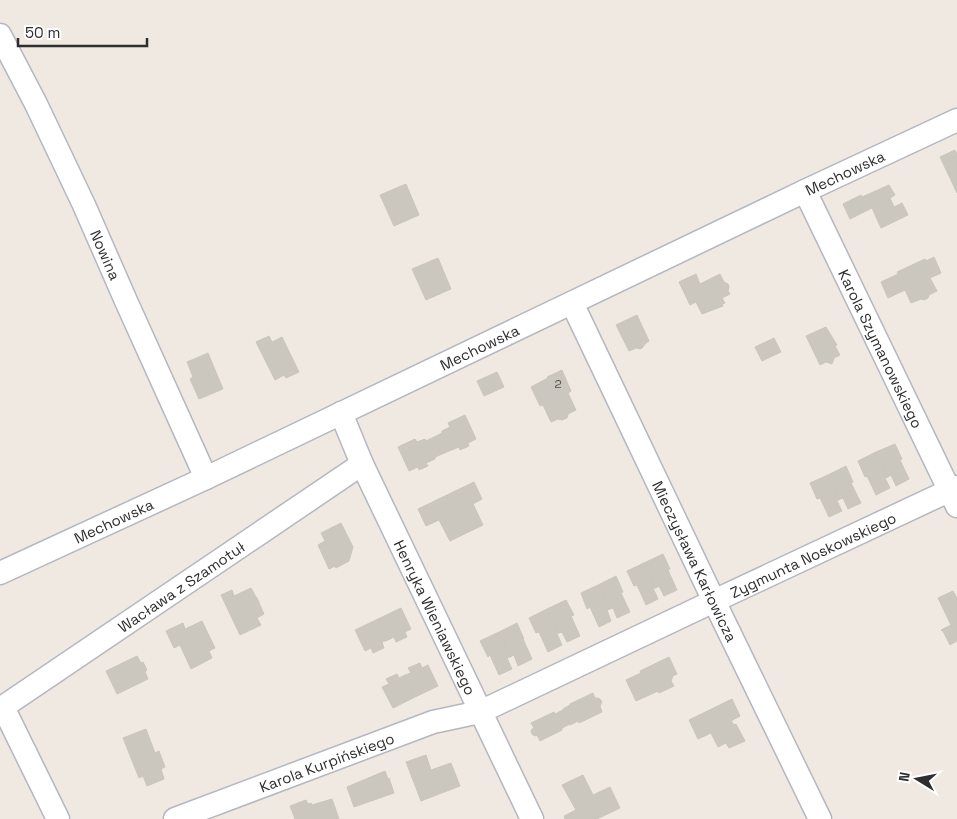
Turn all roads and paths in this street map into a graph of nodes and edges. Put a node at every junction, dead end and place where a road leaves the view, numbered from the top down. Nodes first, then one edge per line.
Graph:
1 (0, 35) edge
2 (957, 120) edge
3 (806, 191) junction
4 (572, 303) junction
5 (341, 413) junction
6 (362, 464) junction
7 (206, 478) junction
8 (955, 495) edge
9 (0, 573) edge
10 (714, 600) junction
11 (2, 708) edge
12 (480, 712) junction
13 (58, 819) edge
14 (175, 819) edge
15 (532, 819) edge
16 (820, 819) edge

1 - 7 street, Nowina
2 - 3 street, Mechowska
3 - 4 street, Mechowska
3 - 8 street, Karola Szymanowskiego
4 - 5 street, Mechowska
4 - 10 street, Mieczysława Karłowicza
5 - 6 street, Henryka Wieniawskiego
5 - 7 street, Mechowska
6 - 11 street, Wacława z Szamotuł
6 - 12 street, Henryka Wieniawskiego
7 - 9 street, Mechowska
8 - 10 street, Zygmunta Noskowskiego
10 - 12 street, Zygmunta Noskowskiego
10 - 16 street, Mieczysława Karłowicza
11 - 13 street
12 - 14 street, Karola Kurpińskiego
12 - 15 street, Henryka Wieniawskiego

